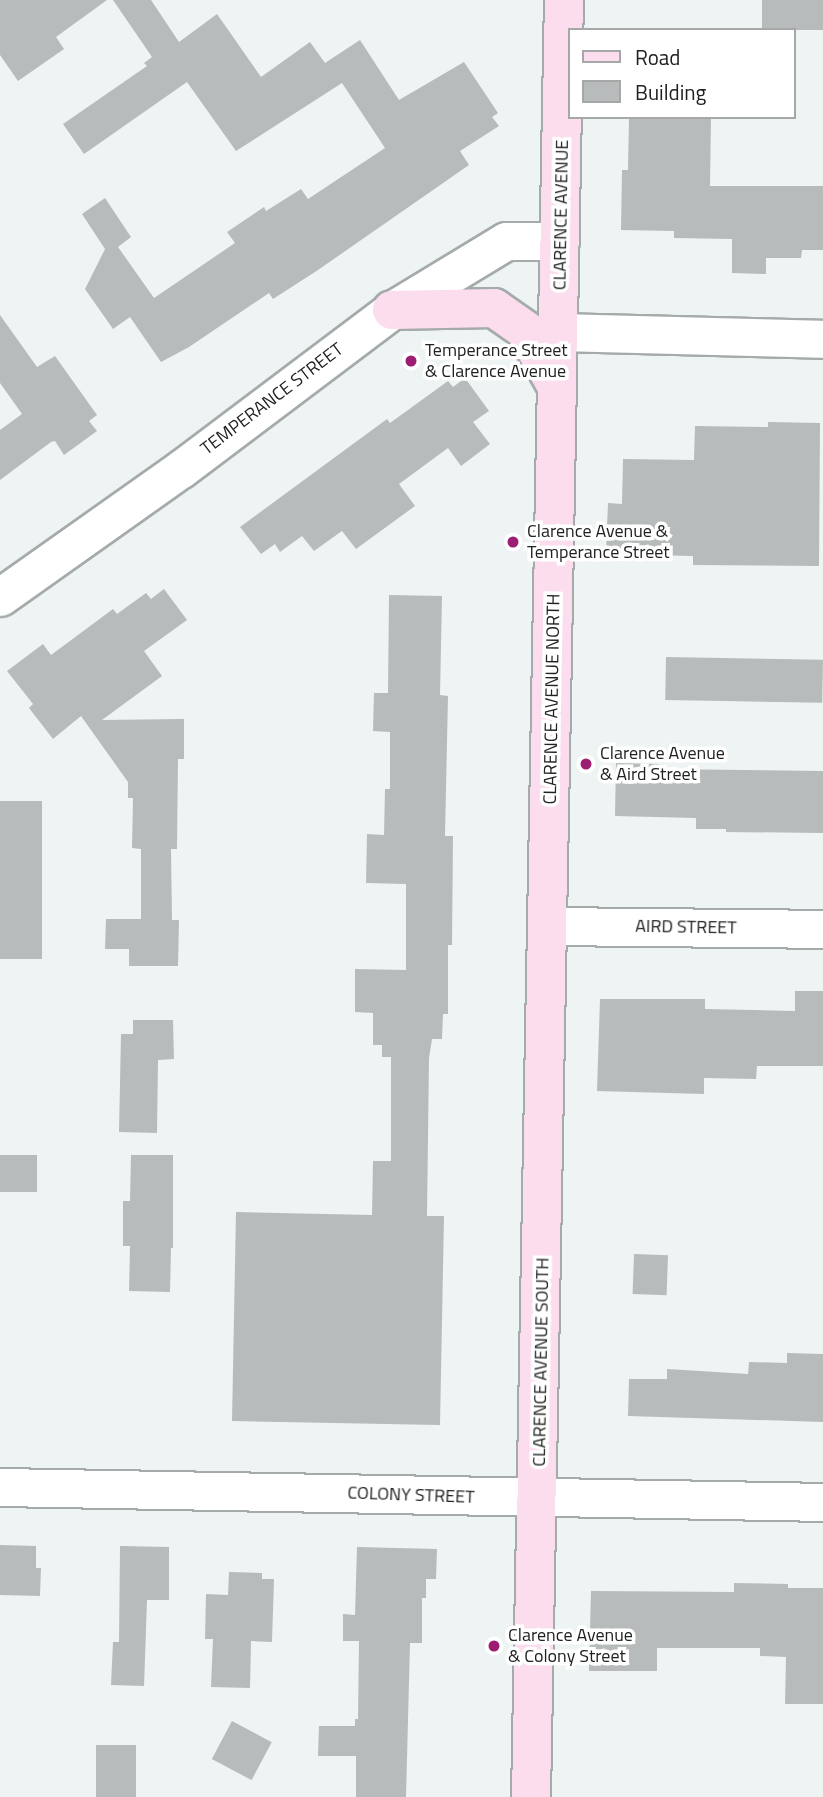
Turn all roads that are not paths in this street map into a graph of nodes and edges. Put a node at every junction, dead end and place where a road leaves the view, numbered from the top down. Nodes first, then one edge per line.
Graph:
1 (565, 0) edge
2 (560, 241) junction
3 (392, 310) junction
4 (558, 332) junction
5 (823, 338) edge
6 (557, 387) junction
7 (0, 597) edge
8 (548, 926) junction
9 (823, 929) edge
10 (0, 1487) edge
11 (538, 1498) junction
12 (823, 1502) edge
13 (531, 1797) edge

1 - 2 main road, CLARENCE AVENUE
2 - 3 street, TEMPERANCE STREET
2 - 4 main road, CLARENCE AVENUE
3 - 6 main road
3 - 7 street, TEMPERANCE STREET
4 - 5 street
4 - 6 main road, CLARENCE AVENUE
6 - 8 main road, CLARENCE AVENUE NORTH
8 - 9 street, AIRD STREET
8 - 11 main road, CLARENCE AVENUE SOUTH
10 - 11 street, COLONY STREET
11 - 12 street, COLONY STREET
11 - 13 main road, CLARENCE AVENUE SOUTH

